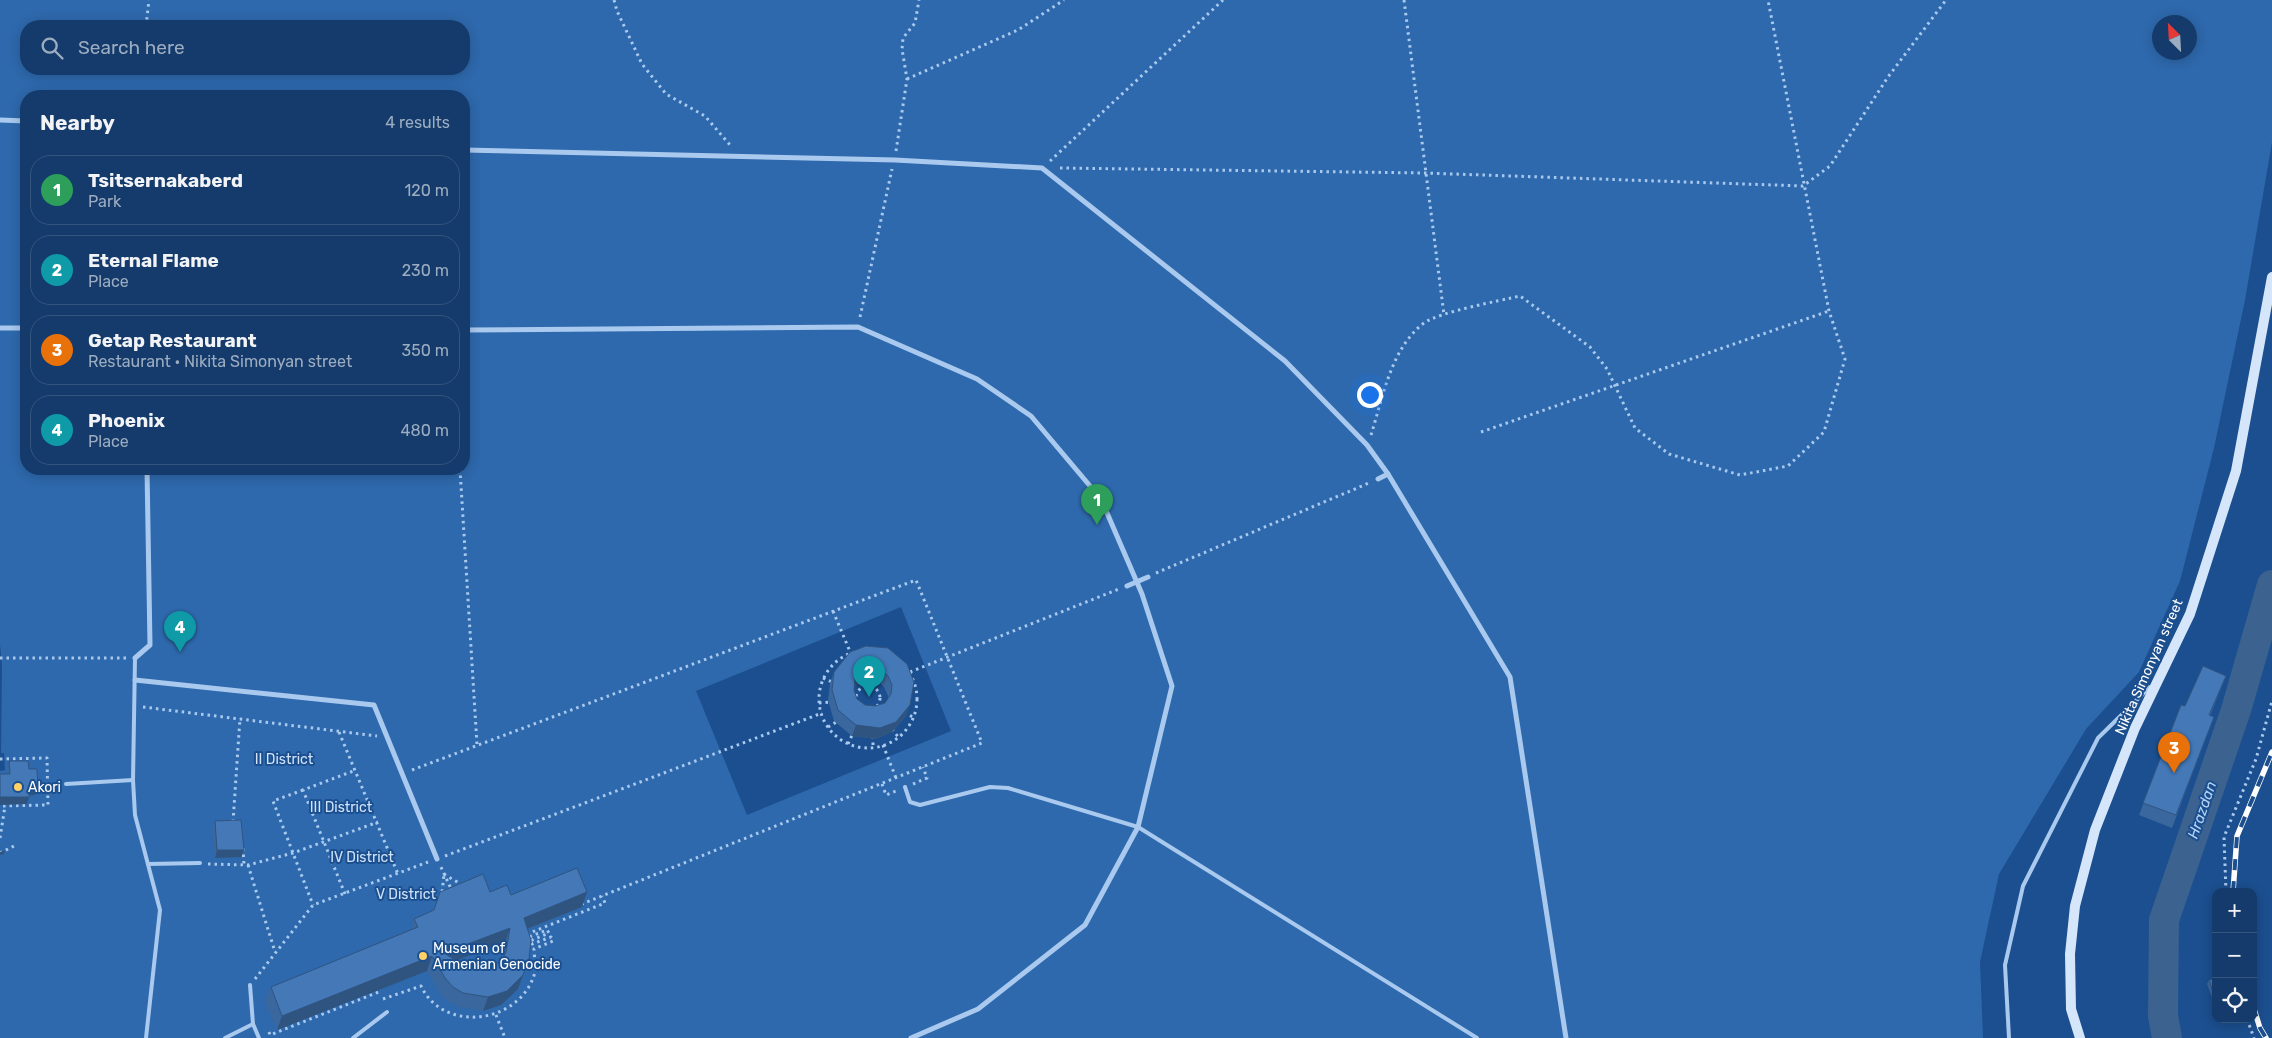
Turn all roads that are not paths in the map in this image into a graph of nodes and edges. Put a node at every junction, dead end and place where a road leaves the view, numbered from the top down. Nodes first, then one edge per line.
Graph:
1 (0, 120) edge
2 (20, 121) edge
3 (470, 150) edge
4 (2272, 277) edge
5 (0, 328) edge
6 (20, 328) edge
7 (470, 330) edge
8 (1388, 474) junction
9 (147, 475) edge
10 (1378, 479) road end
11 (1148, 576) road end
12 (1137, 581) junction
13 (1127, 586) road end
14 (134, 658) joint
15 (135, 680) junction
16 (2156, 682) junction
17 (132, 780) junction
18 (66, 784) dead end
19 (905, 787) road end
20 (1138, 827) junction
21 (437, 859) road end
22 (200, 863) road end
23 (148, 864) junction
24 (250, 985) road end
25 (388, 1012) dead end
26 (253, 1024) junction
27 (146, 1038) edge
28 (225, 1038) edge
29 (259, 1038) edge
30 (353, 1038) edge
31 (911, 1038) edge
32 (1477, 1038) edge
33 (1566, 1038) edge
34 (2009, 1038) edge
35 (2080, 1038) edge

1 - 2 street
3 - 8 street
4 - 16 street, Nikita Simonyan street
5 - 6 street
7 - 12 street
8 - 10 street
8 - 33 street
9 - 14 street
11 - 12 street
12 - 13 street
12 - 20 street
14 - 15 lane
15 - 17 lane
15 - 21 street
16 - 34 lane
16 - 35 street, Nikita Simonyan street
17 - 18 lane
17 - 23 lane
19 - 20 lane
20 - 31 street
20 - 32 lane
22 - 23 lane
23 - 27 lane
24 - 26 lane
25 - 30 lane
26 - 28 lane
26 - 29 lane

